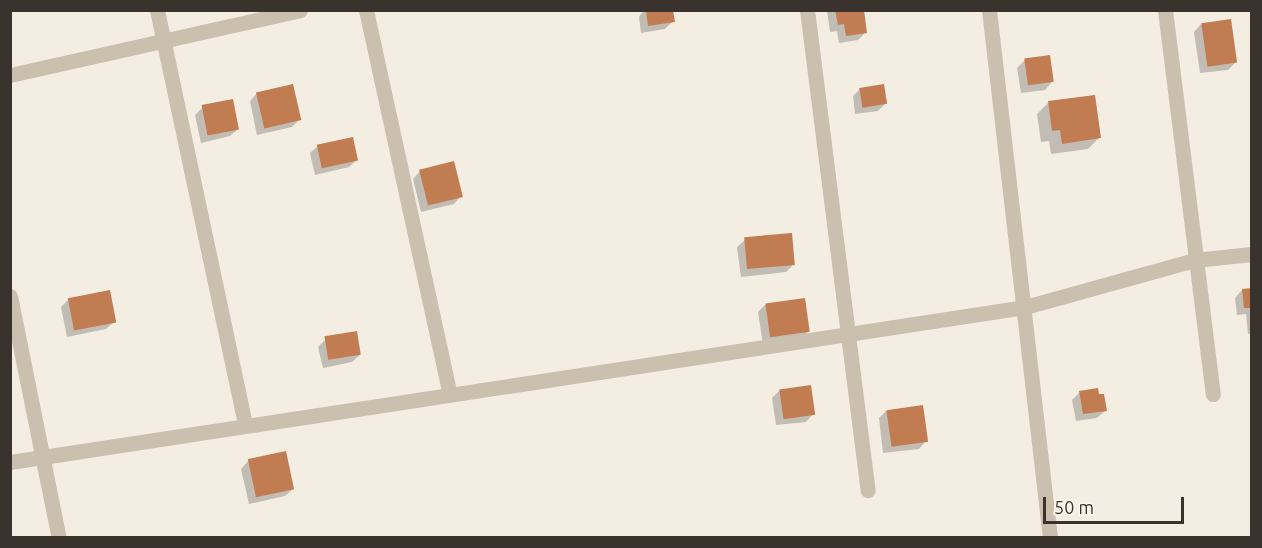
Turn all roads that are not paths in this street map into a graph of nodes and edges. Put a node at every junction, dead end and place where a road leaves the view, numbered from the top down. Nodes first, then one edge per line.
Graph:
1 (157, 10) edge
2 (300, 10) edge
3 (366, 10) edge
4 (807, 10) edge
5 (989, 10) edge
6 (1166, 10) edge
7 (162, 40) junction
8 (10, 75) edge
9 (1251, 254) edge
10 (1195, 260) junction
11 (10, 297) edge
12 (1025, 307) junction
13 (846, 334) junction
14 (450, 394) junction
15 (1213, 394) dead end
16 (245, 425) junction
17 (42, 455) junction
18 (10, 462) edge
19 (868, 490) dead end
20 (59, 537) edge
21 (1050, 537) edge

1 - 7 street
2 - 7 street
3 - 14 street
4 - 13 street
5 - 12 street
6 - 10 street
7 - 8 street
7 - 16 street
9 - 10 street
10 - 12 street
10 - 15 street
11 - 17 street
12 - 13 street
12 - 21 street
13 - 14 street
13 - 19 street
14 - 16 street
16 - 17 street
17 - 18 street
17 - 20 street

